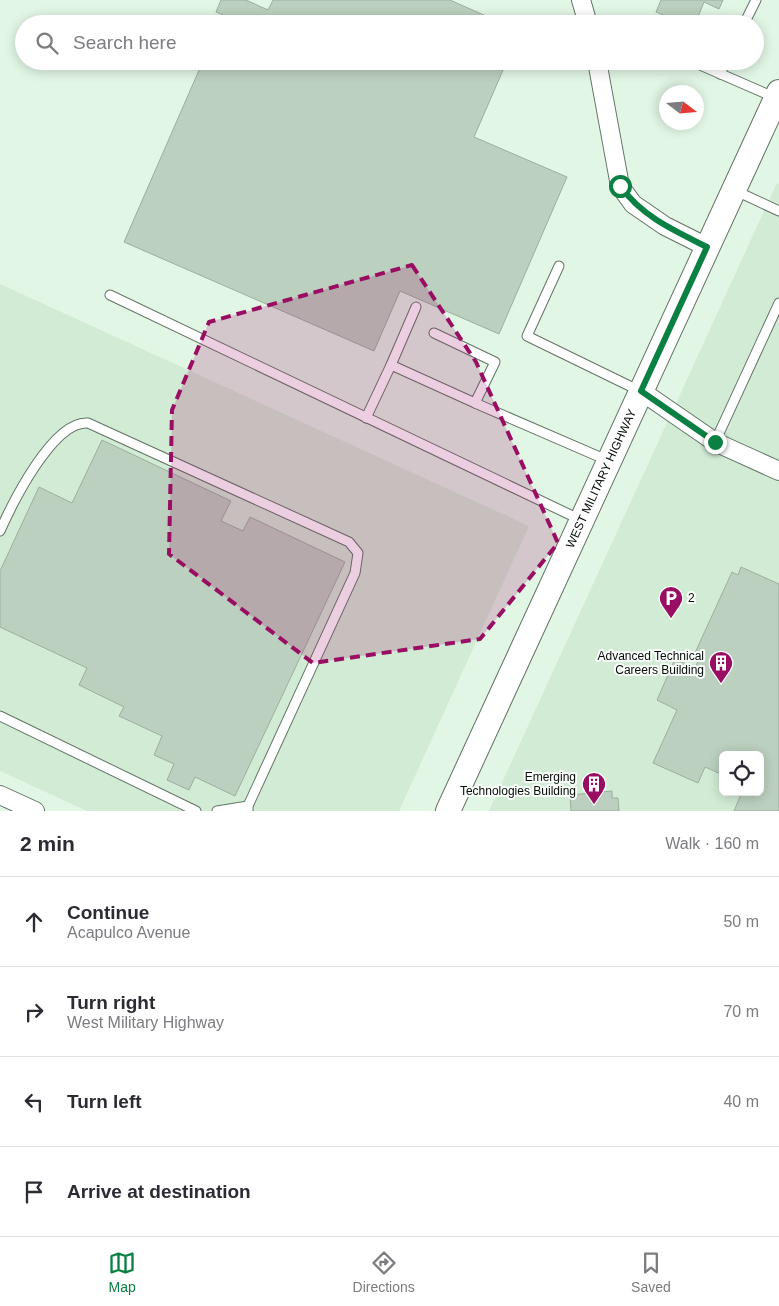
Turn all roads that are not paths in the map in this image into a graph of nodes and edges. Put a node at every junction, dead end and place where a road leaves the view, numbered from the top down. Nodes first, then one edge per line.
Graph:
1 (580, 0) edge
2 (756, 0) edge
3 (585, 15) edge
4 (748, 15) edge
5 (599, 70) edge
6 (711, 70) edge
7 (722, 70) edge
8 (720, 74) junction
9 (778, 95) edge
10 (734, 190) junction
11 (779, 211) edge
12 (707, 247) junction
13 (559, 266) dead end
14 (110, 295) dead end
15 (779, 303) edge
16 (416, 307) dead end
17 (434, 333) dead end
18 (391, 365) junction
19 (641, 391) junction
20 (475, 403) junction
21 (366, 418) junction
22 (715, 442) junction
23 (609, 462) junction
24 (779, 471) edge
25 (582, 521) junction
26 (0, 532) edge
27 (0, 716) edge
28 (0, 795) edge
29 (248, 809) edge
30 (35, 811) edge
31 (196, 811) edge
32 (217, 811) edge
33 (448, 811) edge

1 - 3 street
2 - 4 lane
5 - 12 street
6 - 8 lane
7 - 8 lane
8 - 9 lane
9 - 10 main road, WEST MILITARY HIGHWAY
10 - 11 lane
10 - 12 main road, WEST MILITARY HIGHWAY
12 - 19 main road, WEST MILITARY HIGHWAY
13 - 19 lane
14 - 21 lane
15 - 22 lane
16 - 18 lane
17 - 20 lane
18 - 20 lane
18 - 21 lane
19 - 22 street
19 - 23 main road, WEST MILITARY HIGHWAY
20 - 23 lane
21 - 25 lane
22 - 24 street
23 - 25 main road, WEST MILITARY HIGHWAY
25 - 33 main road, WEST MILITARY HIGHWAY
26 - 29 lane
27 - 31 lane
28 - 30 street
29 - 32 lane

